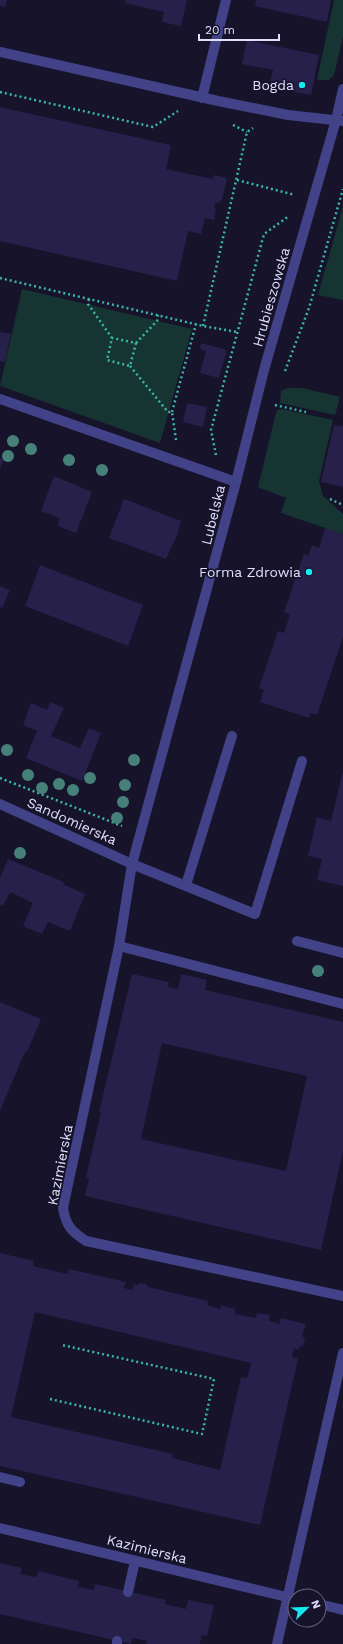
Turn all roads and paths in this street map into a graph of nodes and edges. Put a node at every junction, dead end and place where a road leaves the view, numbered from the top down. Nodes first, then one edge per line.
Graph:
1 (226, 0) edge
2 (0, 52) edge
3 (343, 89) edge
4 (0, 92) edge
5 (202, 98) junction
6 (181, 109) dead end
7 (339, 120) edge
8 (229, 123) dead end
9 (237, 180) junction
10 (297, 196) dead end
11 (0, 278) edge
12 (89, 299) junction
13 (158, 315) junction
14 (196, 324) junction
15 (202, 326) junction
16 (237, 332) dead end
17 (112, 338) junction
18 (136, 344) junction
19 (130, 366) junction
20 (0, 399) edge
21 (274, 405) dead end
22 (172, 412) junction
23 (306, 412) dead end
24 (173, 461) junction
25 (236, 482) junction
26 (330, 499) dead end
27 (343, 505) edge
28 (232, 736) dead end
29 (302, 761) dead end
30 (0, 778) edge
31 (0, 804) edge
32 (140, 833) junction
33 (132, 864) junction
34 (186, 885) junction
35 (297, 940) dead end
36 (119, 946) junction
37 (343, 953) edge
38 (343, 1004) edge
39 (343, 1296) edge
40 (62, 1345) dead end
41 (343, 1353) edge
42 (50, 1399) dead end
43 (0, 1477) edge
44 (20, 1482) dead end
45 (0, 1528) edge
46 (136, 1561) junction
47 (294, 1588) edge
48 (128, 1592) dead end
49 (287, 1597) edge
50 (327, 1606) edge
51 (343, 1610) edge
52 (287, 1613) edge
53 (277, 1644) edge

1 - 5 street
2 - 5 street
3 - 7 street, Hrubieszowska
4 - 6 path
5 - 7 street
7 - 25 street, Hrubieszowska
8 - 9 path
9 - 10 path
9 - 15 path
11 - 12 path
12 - 13 path
12 - 17 path
13 - 14 path
13 - 18 path
14 - 15 path
14 - 22 path
15 - 16 path
17 - 18 path
17 - 19 path
18 - 19 path
19 - 22 path
20 - 24 street, Lubelska
21 - 23 path
22 - 24 path
24 - 25 street, Lubelska
25 - 32 street, Lubelska
26 - 27 path
28 - 34 street
29 - 34 street, Sandomierska
30 - 32 path
31 - 33 street, Sandomierska
32 - 33 street, Lubelska
33 - 34 street, Sandomierska
33 - 36 street, Kazimierska
35 - 37 street
36 - 38 street
36 - 39 street, Kazimierska
40 - 42 path
41 - 47 street
43 - 44 street
45 - 46 street, Kazimierska
46 - 48 street
46 - 49 street, Kazimierska
50 - 51 street
52 - 53 street

